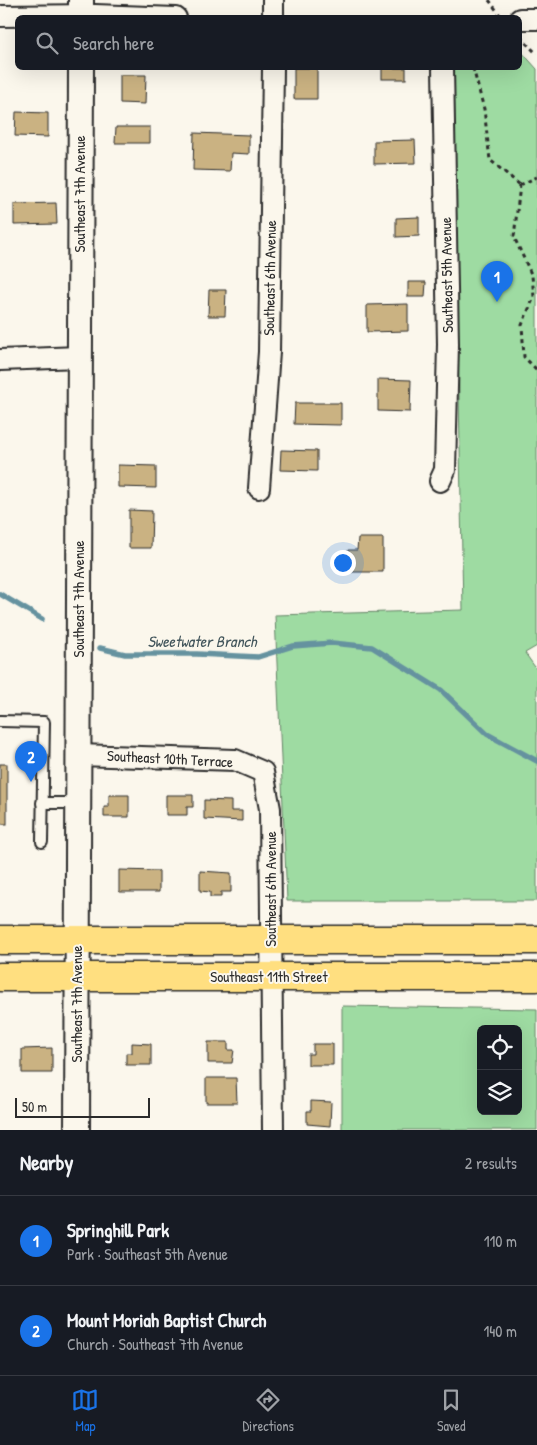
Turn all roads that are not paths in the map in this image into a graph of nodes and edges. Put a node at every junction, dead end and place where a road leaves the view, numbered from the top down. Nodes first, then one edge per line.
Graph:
1 (273, 0) edge
2 (81, 11) edge
3 (15, 15) edge
4 (16, 15) edge
5 (135, 15) edge
6 (274, 15) edge
7 (0, 16) edge
8 (522, 19) edge
9 (537, 19) edge
10 (81, 70) edge
11 (273, 70) edge
12 (443, 70) edge
13 (79, 357) junction
14 (0, 360) edge
15 (440, 481) dead end
16 (259, 488) dead end
17 (0, 722) edge
18 (78, 755) junction
19 (261, 771) joint
20 (78, 802) junction
21 (42, 803) junction
22 (42, 842) dead end
23 (0, 940) edge
24 (77, 940) junction
25 (271, 940) junction
26 (537, 940) edge
27 (0, 976) edge
28 (77, 977) junction
29 (271, 977) junction
30 (537, 977) edge
31 (77, 1130) edge
32 (273, 1130) edge

1 - 6 street
2 - 4 street
2 - 5 street
3 - 7 street
8 - 9 street
10 - 13 street, Southeast 7th Avenue
11 - 16 street, Southeast 6th Avenue
12 - 15 street, Southeast 5th Avenue
13 - 14 street
13 - 18 street, Southeast 7th Avenue
17 - 21 lane
18 - 19 street, Southeast 10th Terrace
18 - 20 street, Southeast 7th Avenue
19 - 25 street, Southeast 6th Avenue
20 - 21 lane
20 - 24 street, Southeast 7th Avenue
21 - 22 lane
23 - 24 highway
24 - 25 highway
24 - 28 street, Southeast 7th Avenue
25 - 26 highway
25 - 29 street, Southeast 6th Avenue
27 - 28 highway, Southeast 11th Street
28 - 29 highway, Southeast 11th Street
28 - 31 street, Southeast 7th Avenue
29 - 30 highway, Southeast 11th Street
29 - 32 street, Southeast 6th Avenue

